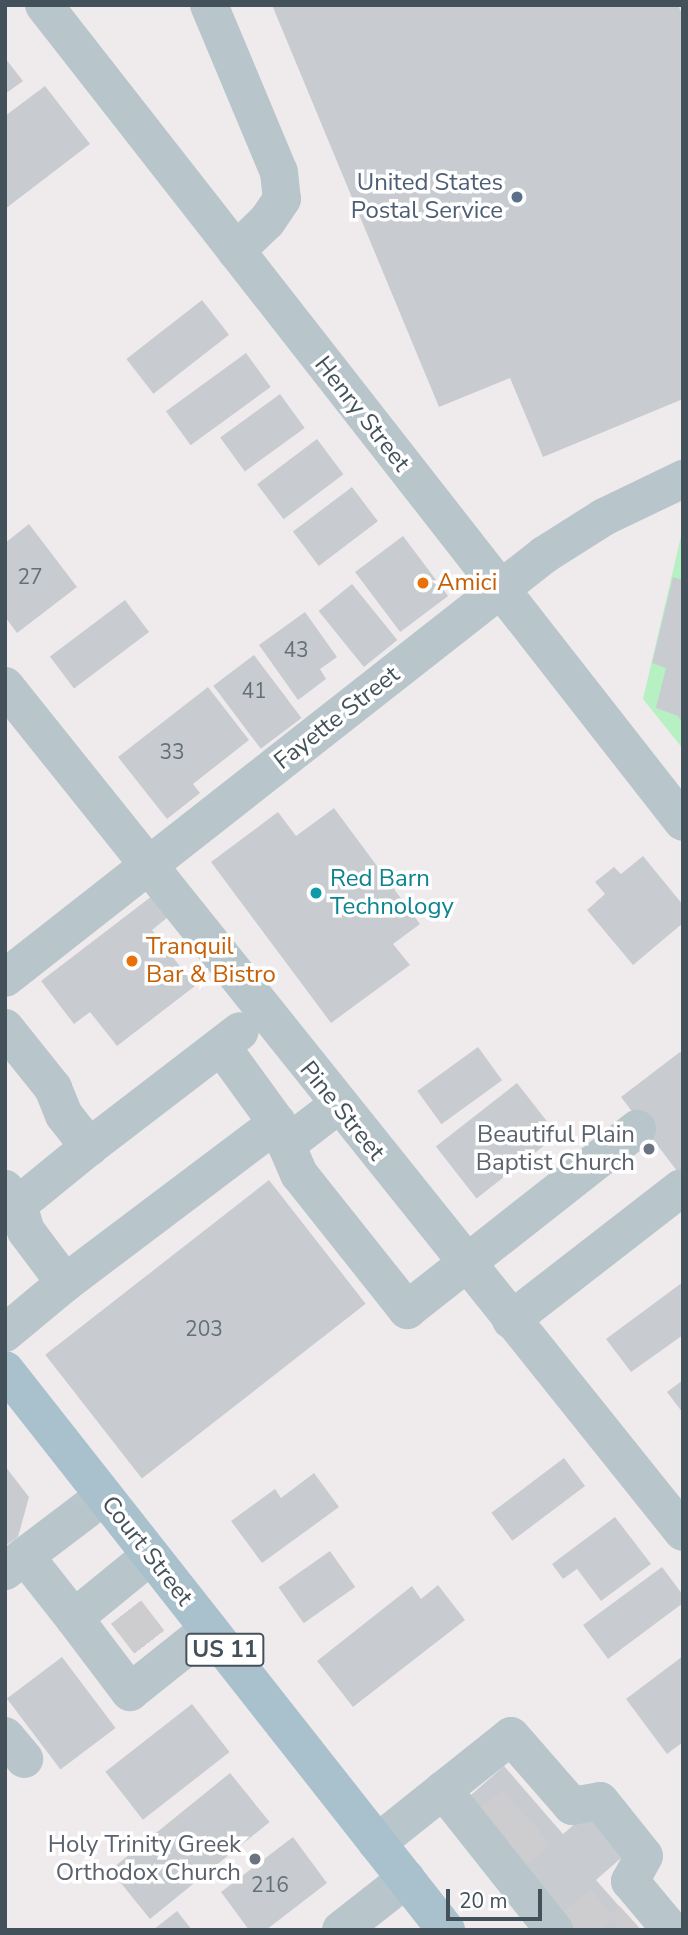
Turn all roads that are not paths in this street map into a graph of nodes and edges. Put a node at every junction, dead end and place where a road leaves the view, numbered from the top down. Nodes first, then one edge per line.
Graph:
1 (44, 5) edge
2 (209, 5) edge
3 (236, 251) junction
4 (683, 479) edge
5 (499, 589) junction
6 (5, 686) edge
7 (683, 822) edge
8 (148, 868) junction
9 (5, 978) edge
10 (264, 1013) junction
11 (5, 1028) edge
12 (221, 1046) junction
13 (338, 1105) junction
14 (637, 1129) dead end
15 (282, 1134) junction
16 (89, 1147) junction
17 (681, 1188) dead end
18 (11, 1197) edge
19 (465, 1264) junction
20 (65, 1283) junction
21 (511, 1320) junction
22 (5, 1333) edge
23 (5, 1370) edge
24 (104, 1496) junction
25 (683, 1532) edge
26 (150, 1556) junction
27 (15, 1564) edge
28 (74, 1618) junction
29 (209, 1629) junction
30 (443, 1790) junction
31 (377, 1843) junction
32 (406, 1880) junction
33 (639, 1906) tunnel mouth
34 (566, 1929) edge
35 (341, 1930) edge
36 (446, 1930) edge

1 - 3 street, Henry Street
2 - 3 street
3 - 5 street, Henry Street
4 - 5 street, Fayette Street
5 - 7 street, Henry Street
5 - 8 street, Fayette Street
6 - 8 street, Pine Street
8 - 9 street, Fayette Street
8 - 10 street, Pine Street
10 - 12 street
10 - 13 street, Pine Street
11 - 16 street
12 - 15 street
12 - 16 street
13 - 15 street
13 - 19 street, Pine Street
14 - 19 street
15 - 19 street
15 - 20 street
16 - 18 street
17 - 21 street
18 - 20 street
19 - 21 street, Pine Street
20 - 22 street
21 - 25 street, Pine Street
23 - 24 main road, Court Street / US 11
24 - 26 main road, Court Street / US 11
24 - 27 street
26 - 28 street
26 - 29 main road, Court Street / US 11
27 - 28 street
28 - 29 street
29 - 31 main road, Court Street / US 11
30 - 31 street
30 - 33 street
30 - 34 street
31 - 32 main road, Court Street / US 11
32 - 35 street
32 - 36 main road, Court Street / US 11

